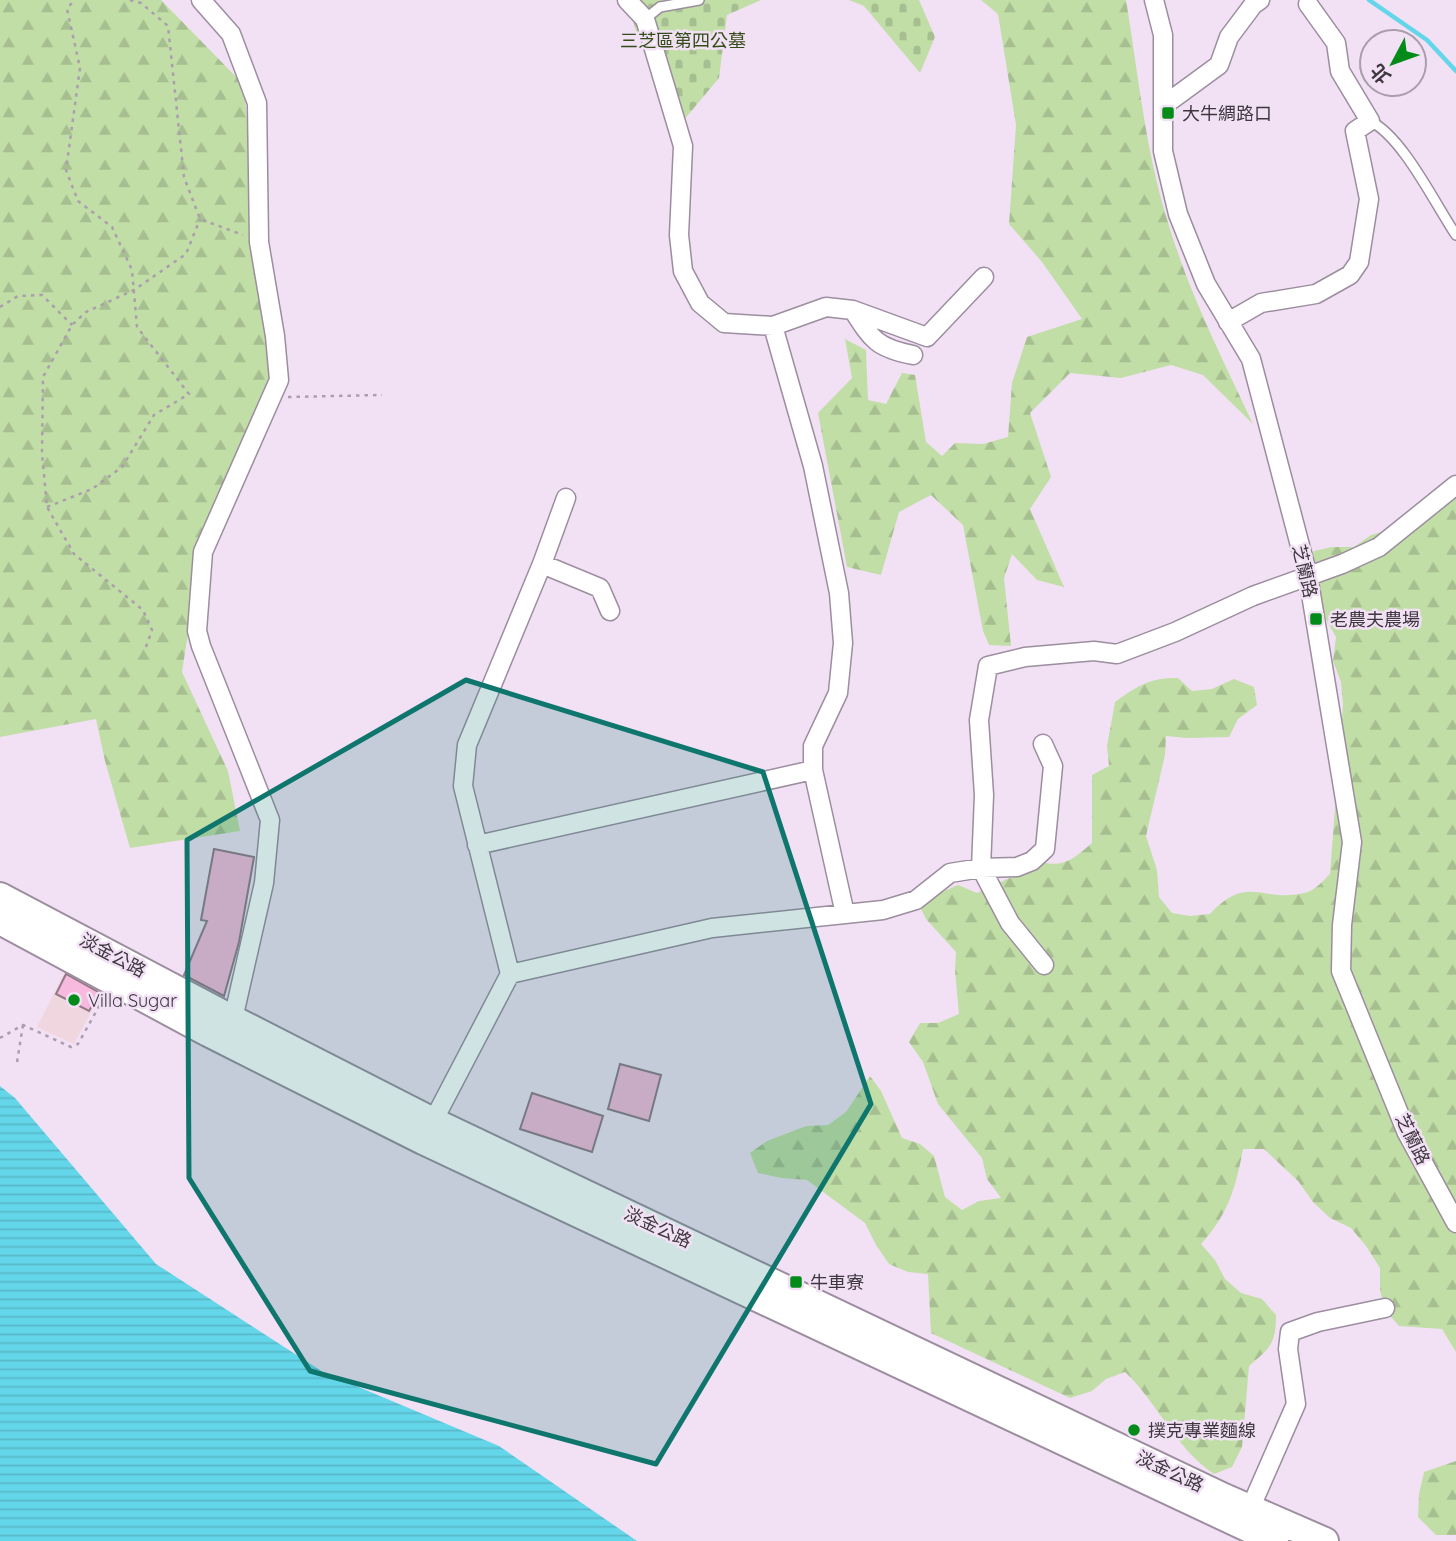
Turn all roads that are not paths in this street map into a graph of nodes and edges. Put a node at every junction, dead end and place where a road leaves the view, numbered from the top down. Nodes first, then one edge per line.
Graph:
1 (201, 0) edge
2 (627, 0) edge
3 (699, 0) edge
4 (1154, 0) edge
5 (1260, 0) edge
6 (1304, 1) edge
7 (645, 19) junction
8 (1163, 106) junction
9 (1370, 121) junction
10 (1456, 235) edge
11 (984, 277) dead end
12 (853, 310) junction
13 (1228, 322) junction
14 (773, 326) junction
15 (913, 355) dead end
16 (1456, 485) edge
17 (566, 498) dead end
18 (542, 564) junction
19 (1308, 576) junction
20 (610, 611) dead end
21 (1043, 744) dead end
22 (813, 770) junction
23 (477, 845) junction
24 (981, 869) junction
25 (0, 895) edge
26 (845, 914) junction
27 (0, 921) edge
28 (1044, 965) dead end
29 (510, 974) junction
30 (229, 1030) junction
31 (428, 1131) junction
32 (1456, 1223) edge
33 (1385, 1308) dead end
34 (1250, 1509) junction
35 (1275, 1541) edge
36 (1325, 1541) edge

1 - 30 street
2 - 7 street
3 - 7 lane
4 - 8 street, 芝蘭路
5 - 8 street
6 - 9 street
7 - 14 street
8 - 13 street, 芝蘭路
9 - 10 lane
9 - 13 street
11 - 12 street
12 - 14 street
12 - 15 street
13 - 19 street, 芝蘭路
14 - 22 street
16 - 19 street
17 - 18 street
18 - 20 street
18 - 23 street
19 - 24 street
19 - 32 street, 芝蘭路
21 - 24 street
22 - 23 street
22 - 26 street
23 - 29 street
24 - 26 street
24 - 28 street
25 - 30 main road, 淡金公路
26 - 29 street
27 - 30 main road, 淡金公路
29 - 31 street
30 - 31 main road, 淡金公路
31 - 34 main road, 淡金公路
31 - 35 main road, 淡金公路
33 - 34 street
34 - 36 main road, 淡金公路

